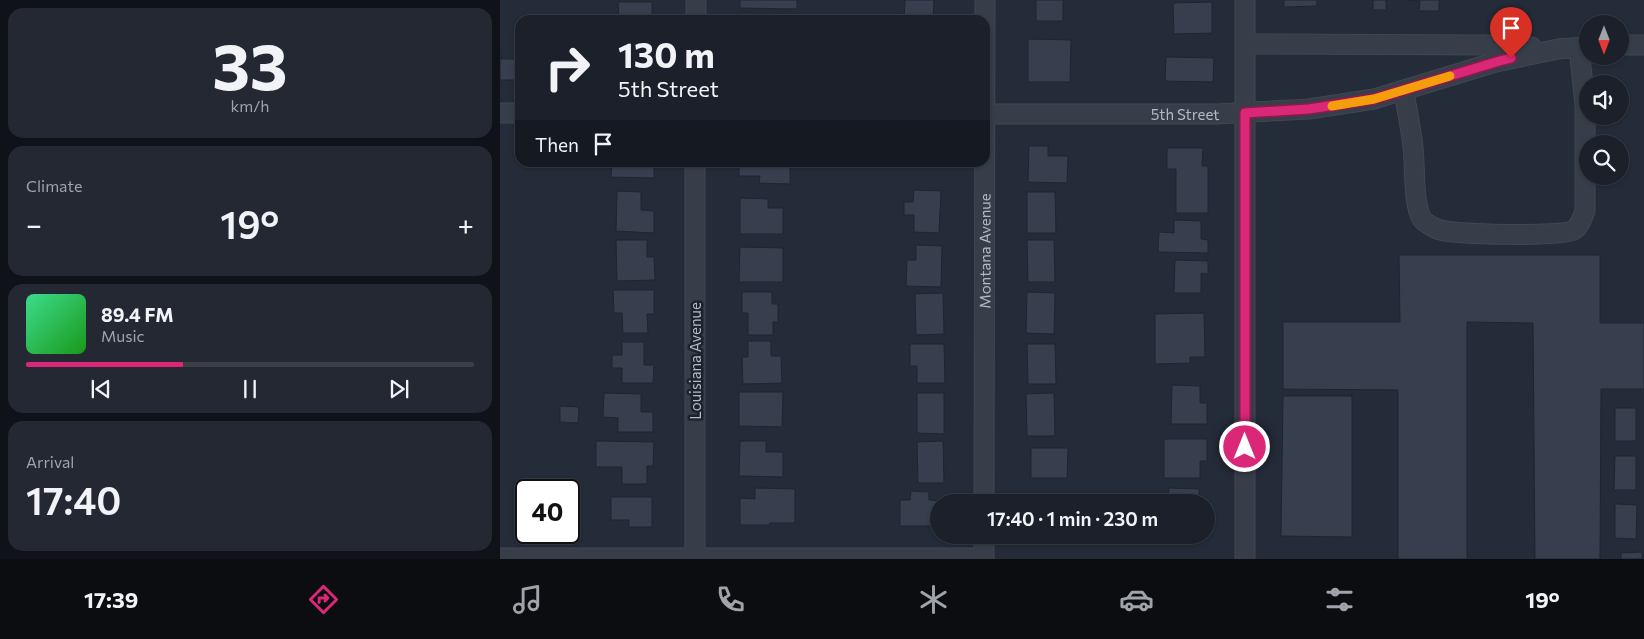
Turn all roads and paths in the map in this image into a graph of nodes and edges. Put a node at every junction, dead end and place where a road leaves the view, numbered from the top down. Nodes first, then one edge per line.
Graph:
1 (696, 0) edge
2 (985, 0) edge
3 (1245, 0) edge
4 (696, 15) edge
5 (985, 15) edge
6 (1245, 44) junction
7 (1629, 44) edge
8 (1644, 45) edge
9 (1579, 47) edge
10 (1558, 49) junction
11 (1584, 65) edge
12 (1404, 90) junction
13 (500, 113) edge
14 (515, 113) edge
15 (1245, 113) junction
16 (990, 114) edge
17 (695, 167) edge
18 (985, 167) edge
19 (984, 494) edge
20 (984, 544) edge
21 (500, 558) edge
22 (984, 558) edge
23 (695, 559) edge
24 (1245, 559) edge

1 - 4 street
2 - 5 street, Montana Avenue
3 - 6 street
6 - 10 street
6 - 15 street
7 - 8 street
9 - 10 street, 5th Street
10 - 12 street, 5th Street
11 - 12 street
12 - 15 street, 5th Street
13 - 14 street
15 - 16 street, 5th Street
15 - 24 street
17 - 23 street, Louisiana Avenue
18 - 19 street, Montana Avenue
20 - 22 street
21 - 23 street
22 - 23 street

